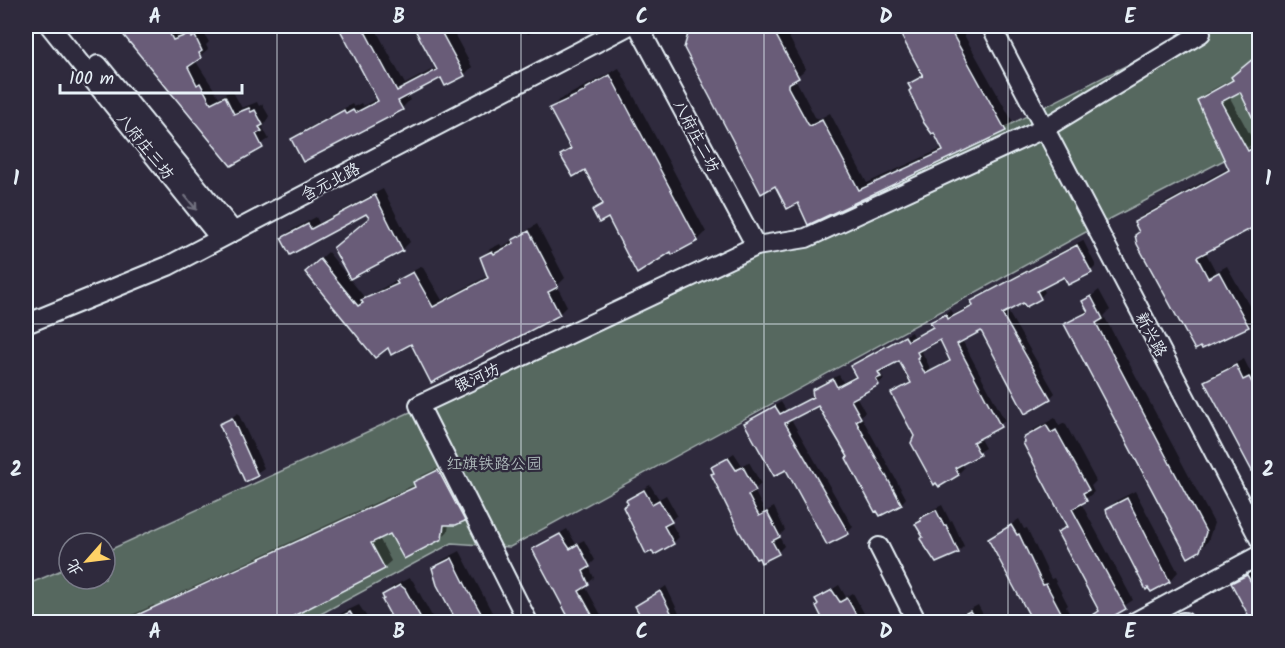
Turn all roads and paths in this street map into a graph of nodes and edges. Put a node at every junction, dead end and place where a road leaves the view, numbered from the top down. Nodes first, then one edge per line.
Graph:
1 (50, 26) edge
2 (65, 26) edge
3 (628, 26) edge
4 (638, 26) edge
5 (991, 26) edge
6 (1202, 33) dead end
7 (1045, 128) junction
8 (226, 234) junction
9 (756, 246) junction
10 (26, 324) edge
11 (1260, 540) edge
12 (879, 547) dead end
13 (1260, 555) edge
14 (528, 622) edge
15 (916, 622) edge
16 (1135, 622) edge

1 -> 8 street, 八府庄三坊
2 - 8 street, 八府庄三坊
3 - 8 street, 含元北路
4 - 9 street, 八府庄二坊
5 - 7 street, 新兴路
6 - 7 street
7 - 9 street
7 - 11 street, 新兴路
8 - 10 street, 含元北路
9 - 14 street, 银河坊
12 - 15 street
13 - 16 street

